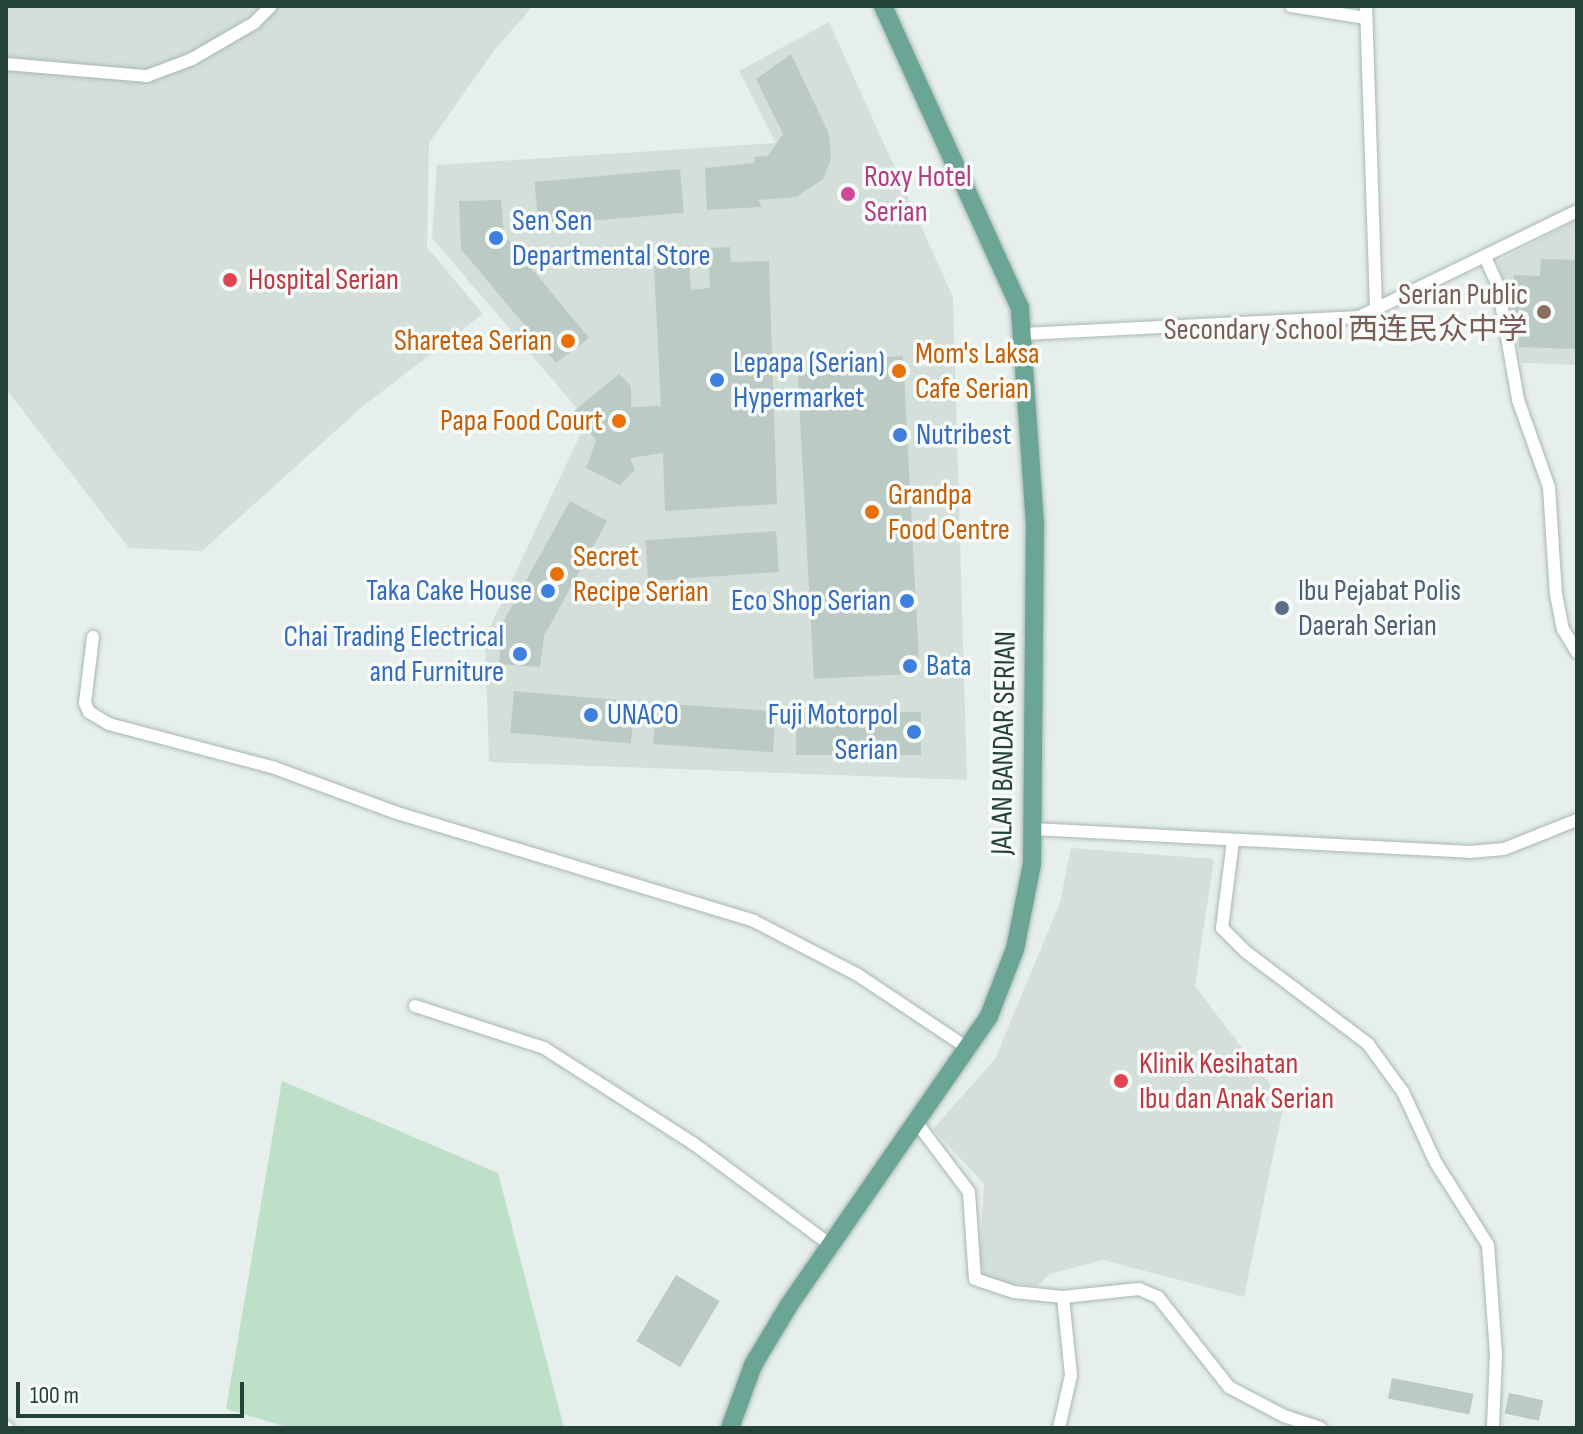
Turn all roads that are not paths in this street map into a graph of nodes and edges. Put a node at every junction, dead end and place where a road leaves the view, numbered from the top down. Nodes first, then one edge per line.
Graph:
1 (271, 6) edge
2 (883, 6) edge
3 (1291, 6) edge
4 (1366, 12) edge
5 (6, 64) edge
6 (1577, 211) edge
7 (1486, 259) junction
8 (1376, 310) junction
9 (1024, 334) junction
10 (93, 637) dead end
11 (1577, 652) edge
12 (1577, 820) edge
13 (1033, 829) junction
14 (1233, 841) junction
15 (415, 1006) dead end
16 (969, 1049) junction
17 (917, 1123) junction
18 (829, 1244) junction
19 (1063, 1297) junction
20 (730, 1428) edge
21 (1059, 1428) edge
22 (1320, 1428) edge
23 (1493, 1428) edge

1 - 5 street
2 - 9 main road, JALAN BANDAR SERIAN
3 - 4 street
4 - 8 street
6 - 7 street
7 - 8 street
7 - 11 street
8 - 9 street
9 - 13 main road, JALAN BANDAR SERIAN
10 - 16 street
12 - 14 street
13 - 14 street
13 - 16 main road, JALAN BANDAR SERIAN
14 - 23 street
15 - 18 street
16 - 17 main road, JALAN BANDAR SERIAN
17 - 18 main road, JALAN BANDAR SERIAN
17 - 19 street
18 - 20 main road, JALAN BANDAR SERIAN
19 - 21 street
19 - 22 street

